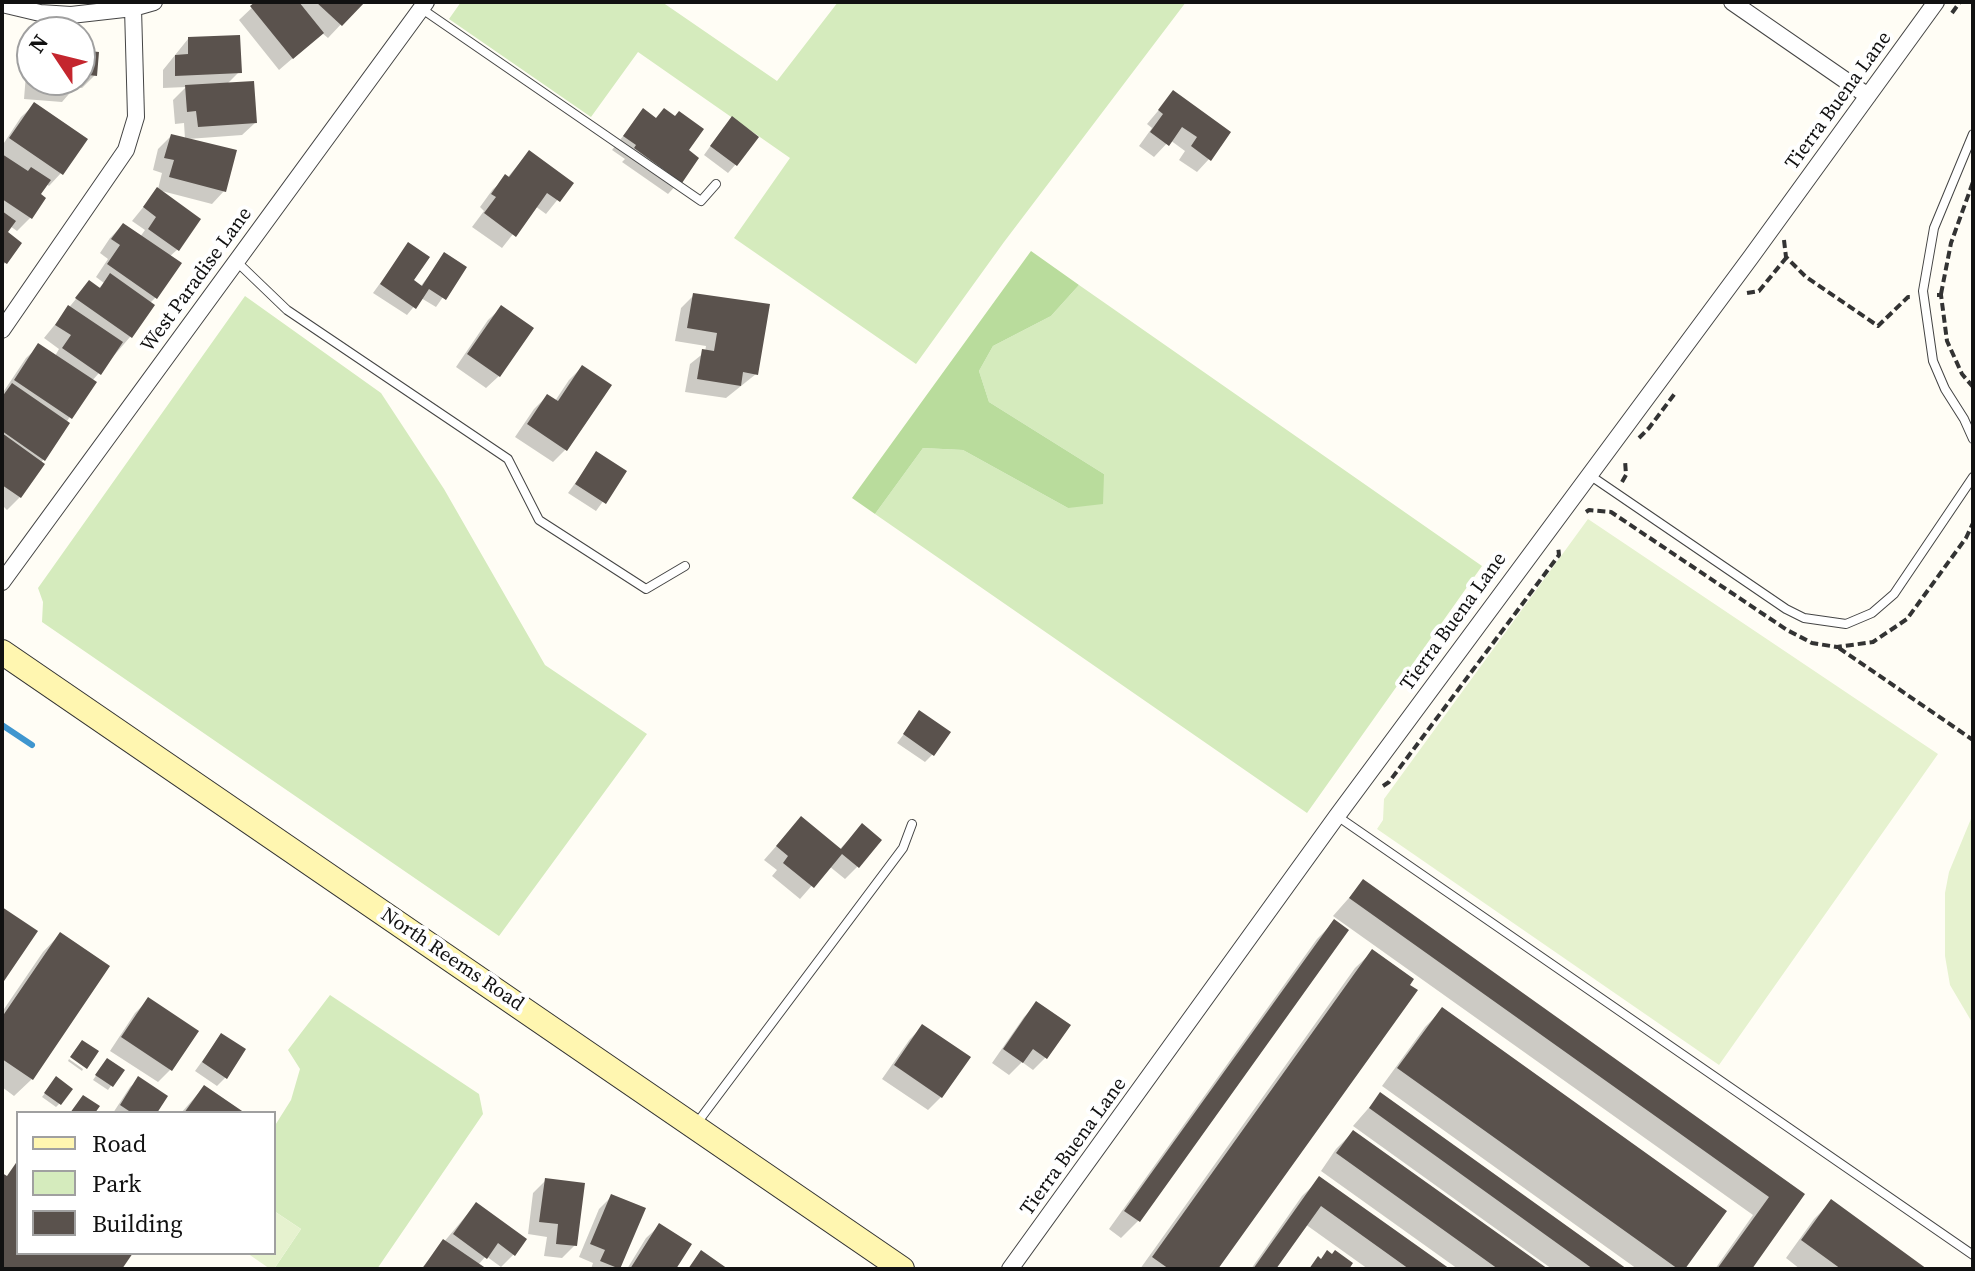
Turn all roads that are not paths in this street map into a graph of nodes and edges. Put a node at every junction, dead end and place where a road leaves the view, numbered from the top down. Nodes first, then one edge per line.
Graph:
1 (154, 2) edge
2 (1732, 2) edge
3 (1936, 2) edge
4 (2, 4) edge
5 (424, 5) edge
6 (133, 8) junction
7 (1868, 96) junction
8 (1973, 134) edge
9 (716, 184) dead end
10 (236, 260) junction
11 (2, 330) edge
12 (1973, 439) edge
13 (1588, 474) junction
14 (1973, 477) edge
15 (685, 566) dead end
16 (2, 582) edge
17 (2, 652) edge
18 (1337, 816) junction
19 (912, 824) dead end
20 (695, 1127) junction
21 (1973, 1255) edge
22 (902, 1269) edge
23 (1010, 1269) edge

1 - 6 street
2 - 7 street
3 - 7 street, Tierra Buena Lane
4 - 6 street
5 - 9 lane
5 - 10 street, West Paradise Lane
6 - 11 street
7 - 13 street, Tierra Buena Lane
8 - 12 lane
10 - 15 lane
10 - 16 street, West Paradise Lane
13 - 14 lane
13 - 18 street, Tierra Buena Lane
17 - 20 main road, North Reems Road
18 - 21 lane
18 - 23 street, Tierra Buena Lane
19 - 20 lane
20 - 22 main road, North Reems Road

